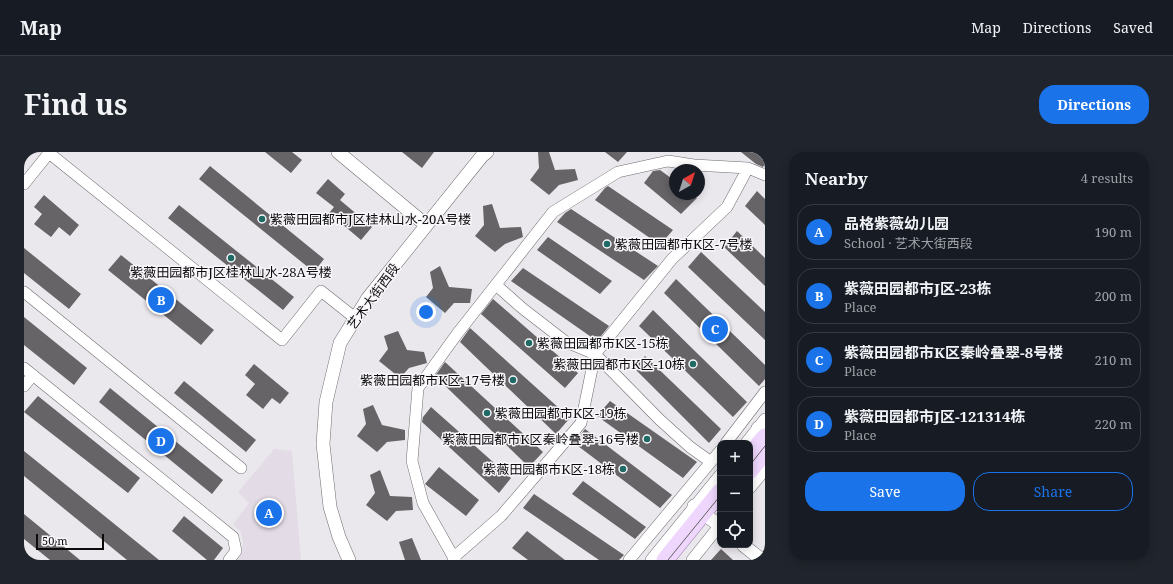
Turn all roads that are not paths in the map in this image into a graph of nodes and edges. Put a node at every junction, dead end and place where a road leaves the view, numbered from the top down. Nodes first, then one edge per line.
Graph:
1 (338, 152) edge
2 (482, 153) edge
3 (748, 168) junction
4 (765, 175) edge
5 (24, 184) edge
6 (426, 225) junction
7 (496, 285) junction
8 (24, 292) edge
9 (355, 318) junction
10 (596, 354) junction
11 (28, 372) edge
12 (24, 386) edge
13 (765, 392) edge
14 (763, 429) edge
15 (728, 440) edge
16 (750, 440) edge
17 (753, 449) edge
18 (765, 452) edge
19 (717, 455) edge
20 (711, 462) junction
21 (753, 466) edge
22 (241, 468) dead end
23 (765, 470) edge
24 (720, 476) edge
25 (753, 484) edge
26 (717, 502) edge
27 (712, 518) edge
28 (747, 548) edge
29 (454, 559) edge
30 (229, 560) edge
31 (350, 560) edge
32 (629, 560) edge
33 (651, 560) edge
34 (666, 560) edge
35 (677, 560) edge
36 (692, 560) edge
37 (762, 560) edge

1 - 6 street
2 - 6 street, 艺术大街西段
3 - 4 street
3 - 7 street
3 - 10 street
5 - 9 street
6 - 9 street, 艺术大街西段
7 - 10 street
7 - 29 street
8 - 22 street
9 - 31 street, 艺术大街西段
10 - 20 street
10 - 29 street
11 - 12 street
11 - 30 street
13 - 15 street
14 - 16 street
14 - 17 main road
18 - 21 main road
19 - 20 street
20 - 32 street
23 - 25 street
24 - 27 street
26 - 27 main road
27 - 33 street
27 - 34 main road
27 - 35 main road
27 - 36 street
28 - 37 street

